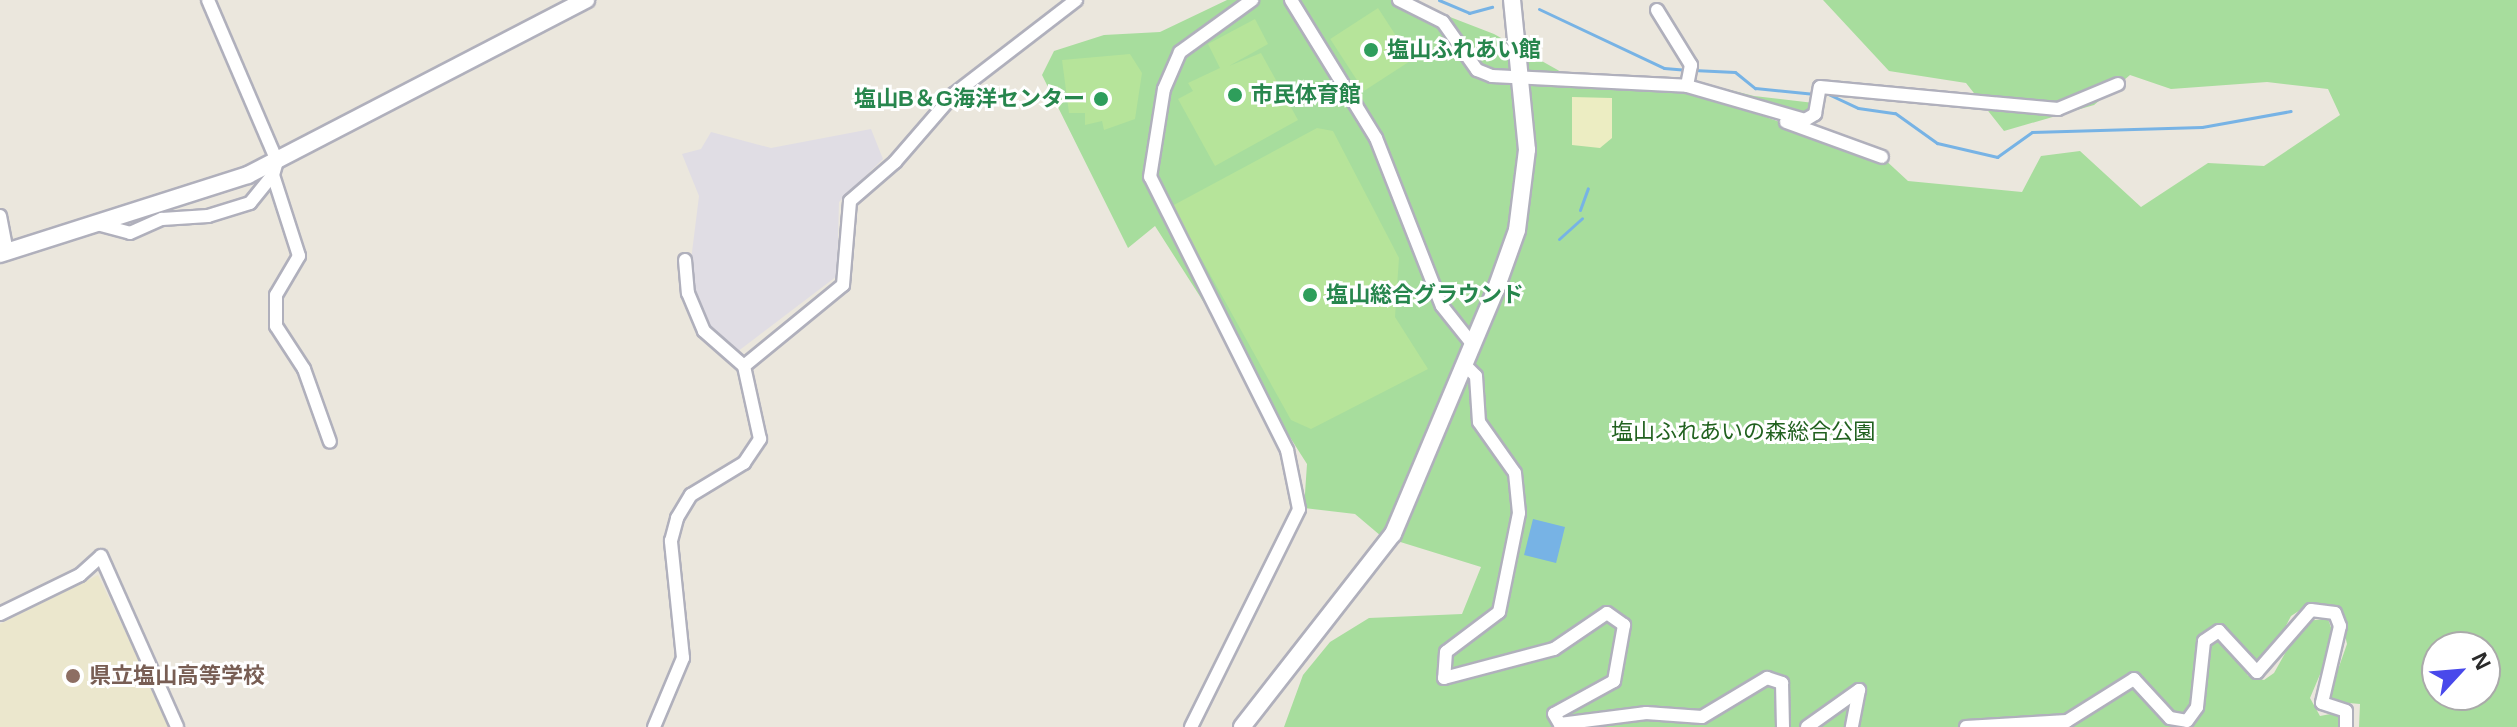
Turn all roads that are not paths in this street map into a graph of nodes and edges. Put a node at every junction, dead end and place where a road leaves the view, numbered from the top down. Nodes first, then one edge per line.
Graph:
1 (208, 0) edge
2 (586, 0) edge
3 (1076, 0) edge
4 (1252, 0) edge
5 (1291, 0) edge
6 (1399, 0) edge
7 (1512, 0) edge
8 (1657, 10) dead end
9 (1521, 73) junction
10 (1688, 83) junction
11 (2118, 84) dead end
12 (1757, 111) junction
13 (1882, 157) dead end
14 (275, 168) junction
15 (0, 216) edge
16 (97, 224) junction
17 (4, 253) edge
18 (685, 260) dead end
19 (1473, 345) junction
20 (744, 366) junction
21 (1466, 366) junction
22 (330, 442) dead end
23 (0, 614) edge
24 (177, 727) edge
25 (654, 727) edge
26 (1191, 727) edge
27 (1242, 727) edge
28 (1783, 727) edge
29 (1807, 727) edge
30 (1852, 727) edge
31 (1966, 727) edge
32 (2346, 727) edge

1 - 14 street
2 - 14 street
3 - 20 street
4 - 26 street
5 - 19 street
6 - 9 street
7 - 9 street
8 - 10 street
9 - 10 street
9 - 19 street
10 - 12 street
11 - 12 street
12 - 13 street
14 - 16 street
14 - 16 street
14 - 22 street
15 - 17 street
16 - 17 street
18 - 20 street
19 - 21 street
20 - 25 street
21 - 27 street
21 - 28 street
23 - 24 street
29 - 30 street
31 - 32 street

